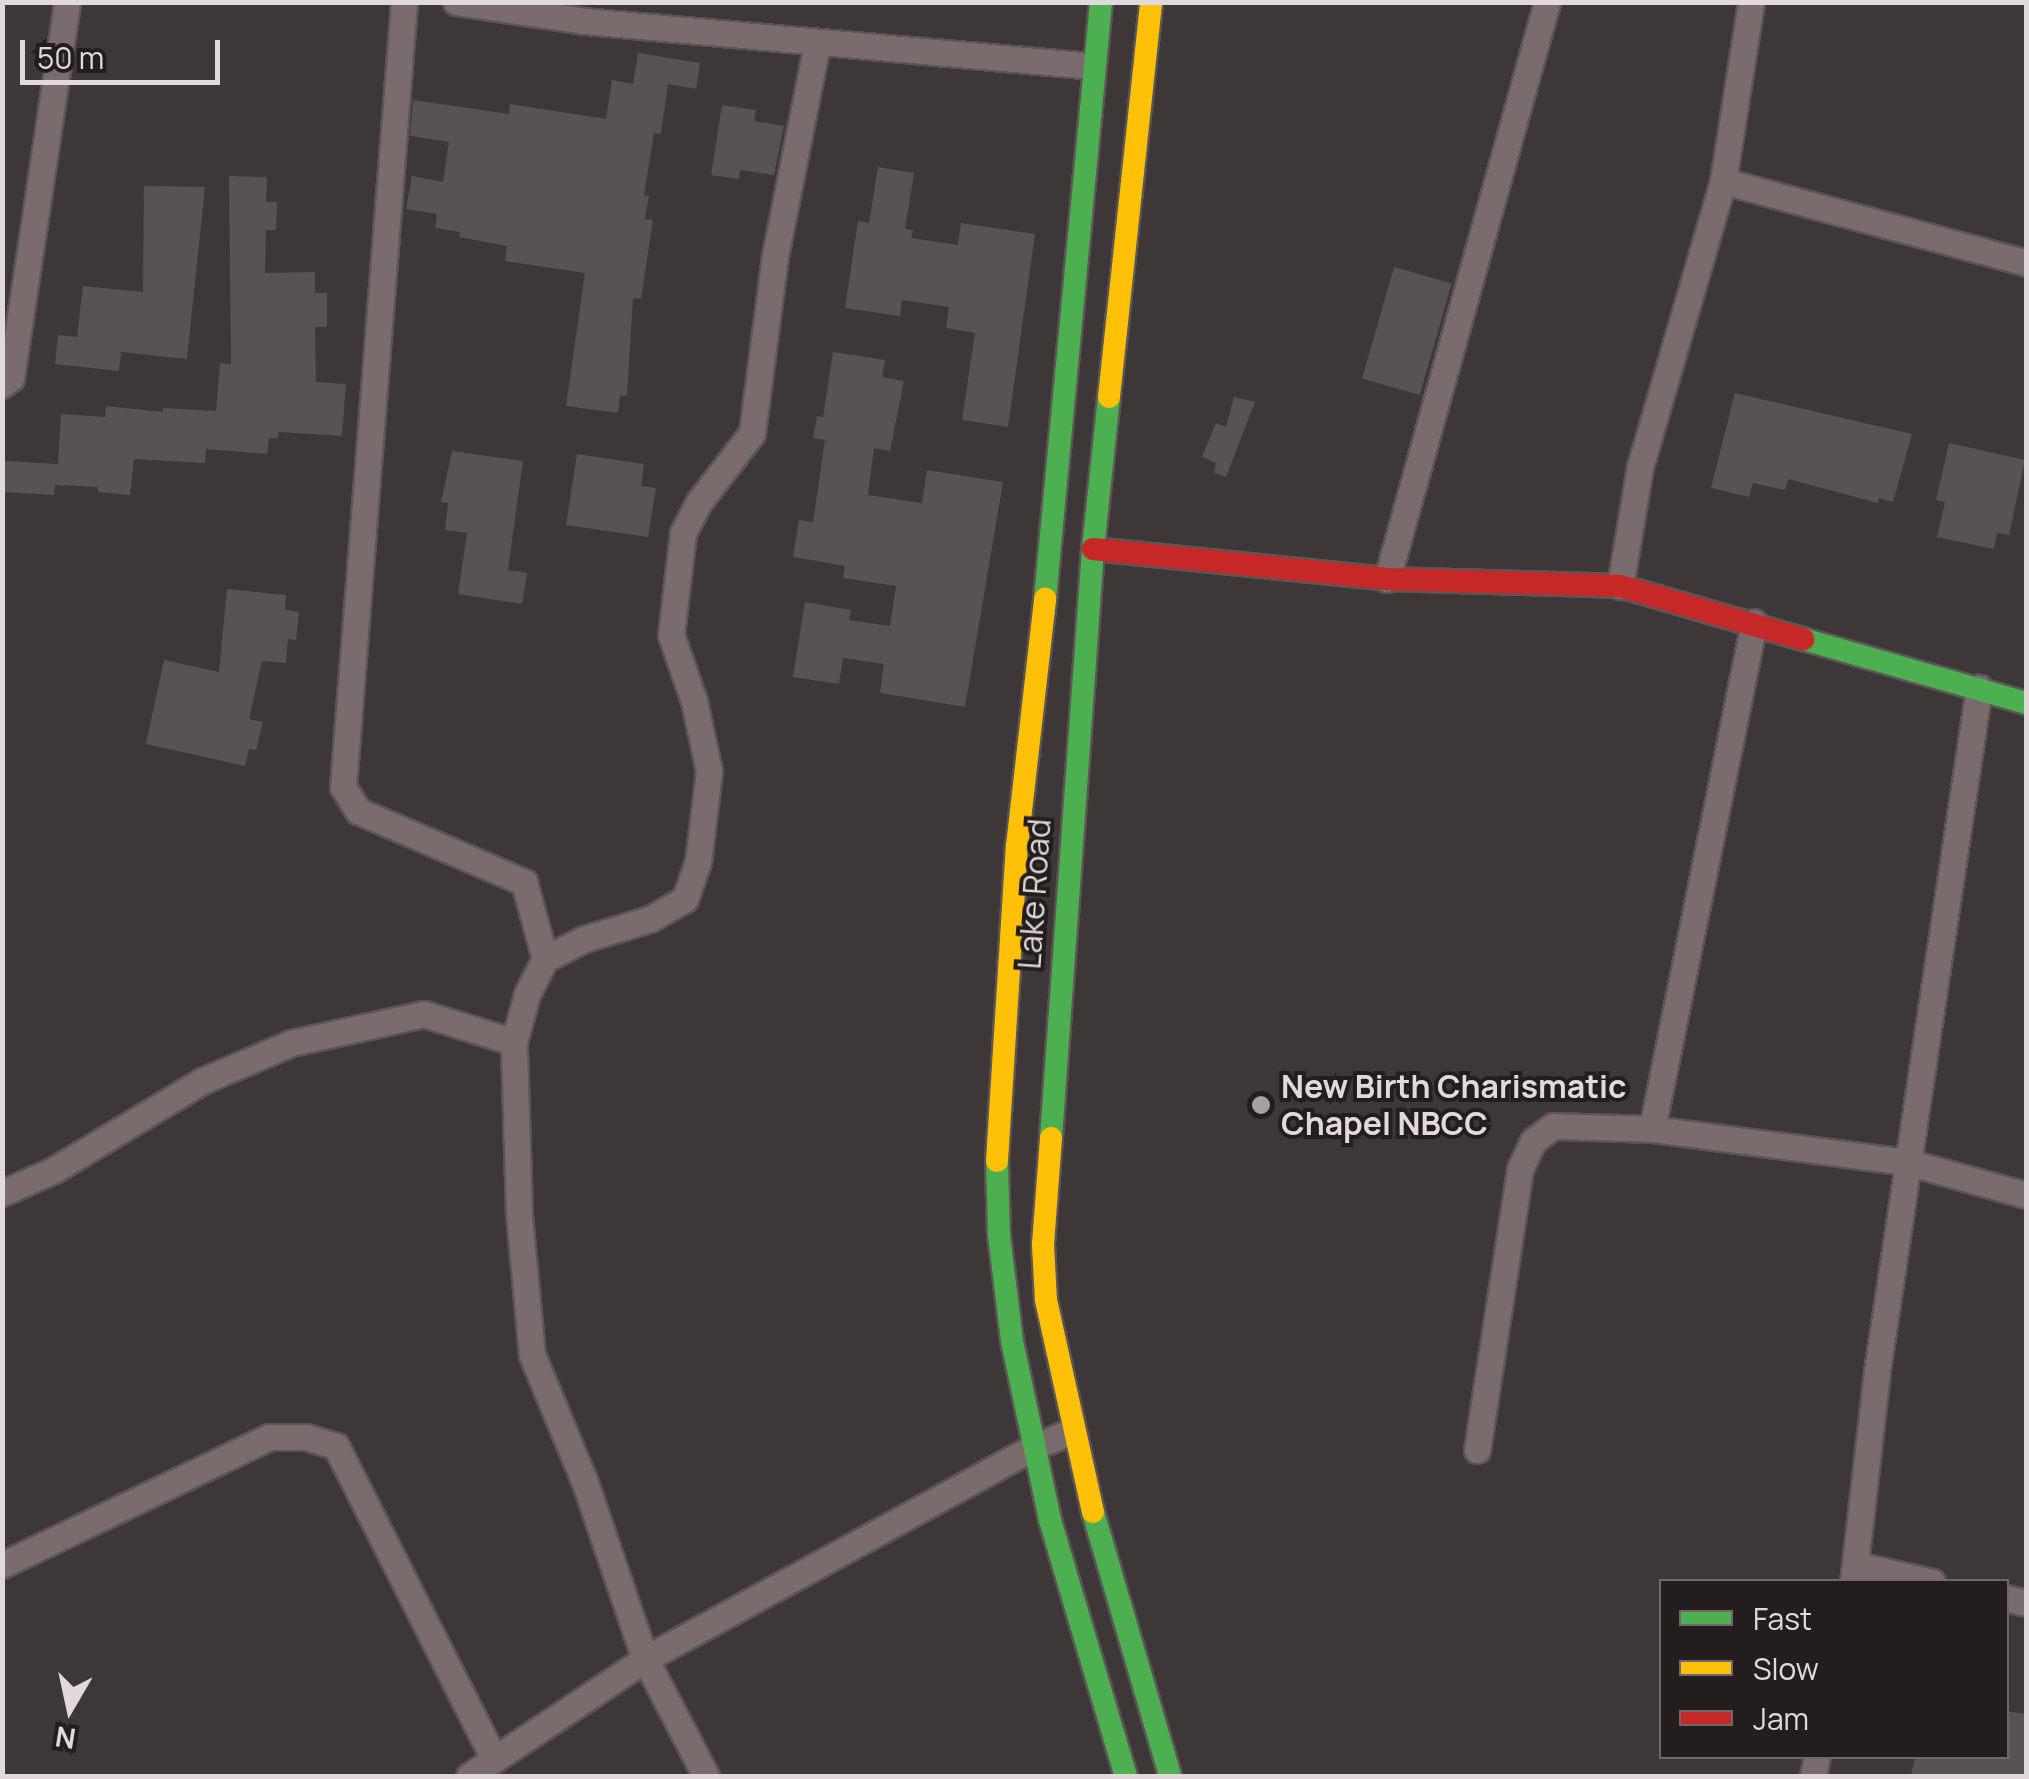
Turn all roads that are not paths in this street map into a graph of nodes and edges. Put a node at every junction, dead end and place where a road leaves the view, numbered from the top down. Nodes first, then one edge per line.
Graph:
1 (67, 2) edge
2 (404, 2) edge
3 (456, 2) edge
4 (1101, 2) edge
5 (1150, 2) edge
6 (1547, 2) edge
7 (1751, 2) edge
8 (584, 12) edge
9 (818, 44) junction
10 (1094, 66) junction
11 (1723, 181) junction
12 (2026, 263) edge
13 (2, 385) edge
14 (1092, 549) junction
15 (1387, 578) junction
16 (1620, 586) junction
17 (1754, 622) junction
18 (1978, 688) junction
19 (2026, 704) edge
20 (545, 959) junction
21 (514, 1042) junction
22 (1652, 1129) junction
23 (1907, 1162) junction
24 (2, 1193) edge
25 (2026, 1196) edge
26 (1072, 1430) junction
27 (1034, 1446) junction
28 (1477, 1450) dead end
29 (2, 1564) edge
30 (1855, 1573) edge
31 (1906, 1579) edge
32 (645, 1659) junction
33 (493, 1757) junction
34 (469, 1776) edge
35 (706, 1776) edge
36 (1126, 1776) edge
37 (1170, 1776) edge

1 - 13 street
2 - 20 street
3 - 8 street
4 - 10 main road, Lake Road
5 - 14 main road, Lake Road
6 - 15 street
7 - 11 street
8 - 9 street
9 - 10 street
9 - 20 street
10 - 27 main road, Lake Road
11 - 12 street
11 - 16 street
14 - 15 main road
14 - 26 main road, Lake Road
15 - 16 main road
16 - 17 main road
17 - 18 main road
17 - 22 street
18 - 19 main road
18 - 23 street
20 - 21 street
21 - 24 street
21 - 32 street
22 - 23 street
22 - 28 street
23 - 25 street
23 - 30 street
26 - 27 street
26 - 37 main road, Lake Road
27 - 32 street
27 - 36 main road, Lake Road
29 - 33 street
30 - 31 street
32 - 33 street
32 - 35 street
33 - 34 street

